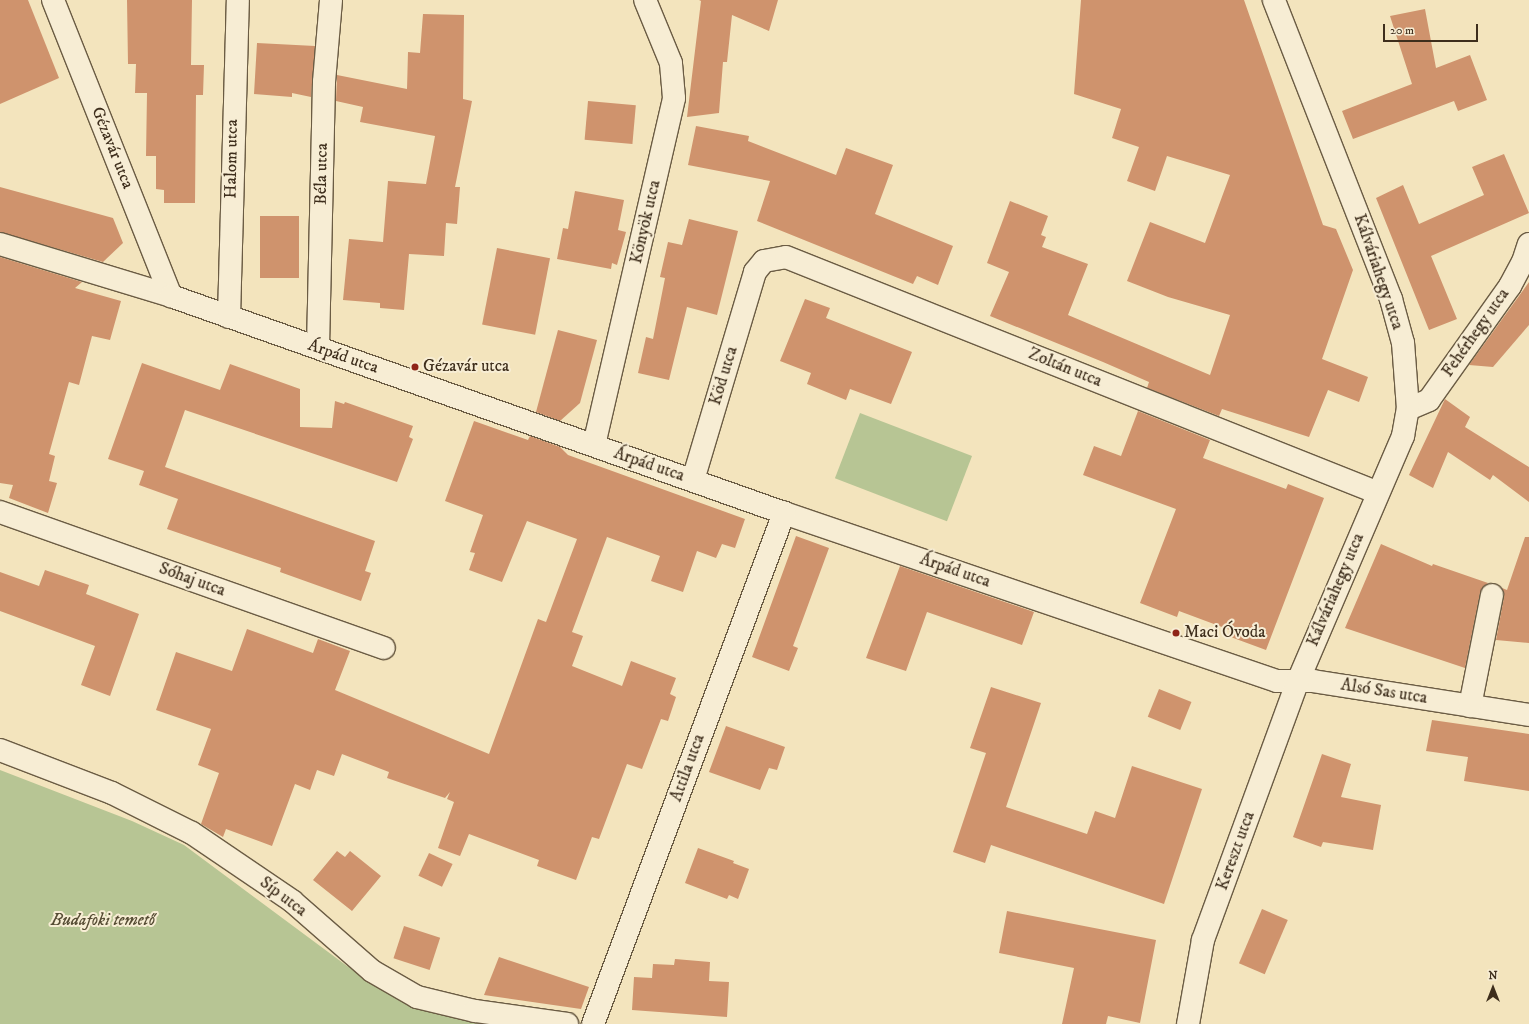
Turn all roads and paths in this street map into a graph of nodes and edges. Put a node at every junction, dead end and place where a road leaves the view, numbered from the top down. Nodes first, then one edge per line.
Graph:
1 (53, 0) edge
2 (238, 0) edge
3 (331, 0) edge
4 (645, 0) edge
5 (1274, 0) edge
6 (0, 244) edge
7 (1529, 244) edge
8 (755, 272) joint
9 (171, 296) junction
10 (228, 317) junction
11 (318, 347) junction
12 (1408, 409) junction
13 (594, 445) junction
14 (693, 480) junction
15 (1378, 493) junction
16 (0, 512) edge
17 (784, 513) junction
18 (1492, 595) dead end
19 (384, 648) dead end
20 (1298, 681) junction
21 (1470, 706) junction
22 (1529, 715) edge
23 (0, 750) edge
24 (567, 1024) edge
25 (593, 1024) edge
26 (1188, 1024) edge

1 - 9 street, Gézavár utca
2 - 10 street, Halom utca
3 - 11 street, Béla utca
4 - 13 street, Könyök utca
5 - 12 street, Kálváriahegy utca
6 - 9 street, Árpád utca
7 - 12 street, Fehérhegy utca
8 - 14 street, Köd utca
8 - 15 street, Zoltán utca
9 - 10 street, Árpád utca
10 - 11 street, Árpád utca
11 - 13 street, Árpád utca
12 - 15 street, Kálváriahegy utca
13 - 14 street, Árpád utca
14 - 17 street, Árpád utca
15 - 20 street, Kálváriahegy utca
16 - 19 street, Sóhaj utca
17 - 20 street, Árpád utca
17 - 25 street, Attila utca
18 - 21 street
20 - 21 street, Alsó Sas utca
20 - 26 street, Kereszt utca
21 - 22 street, Alsó Sas utca
23 - 24 street, Síp utca

